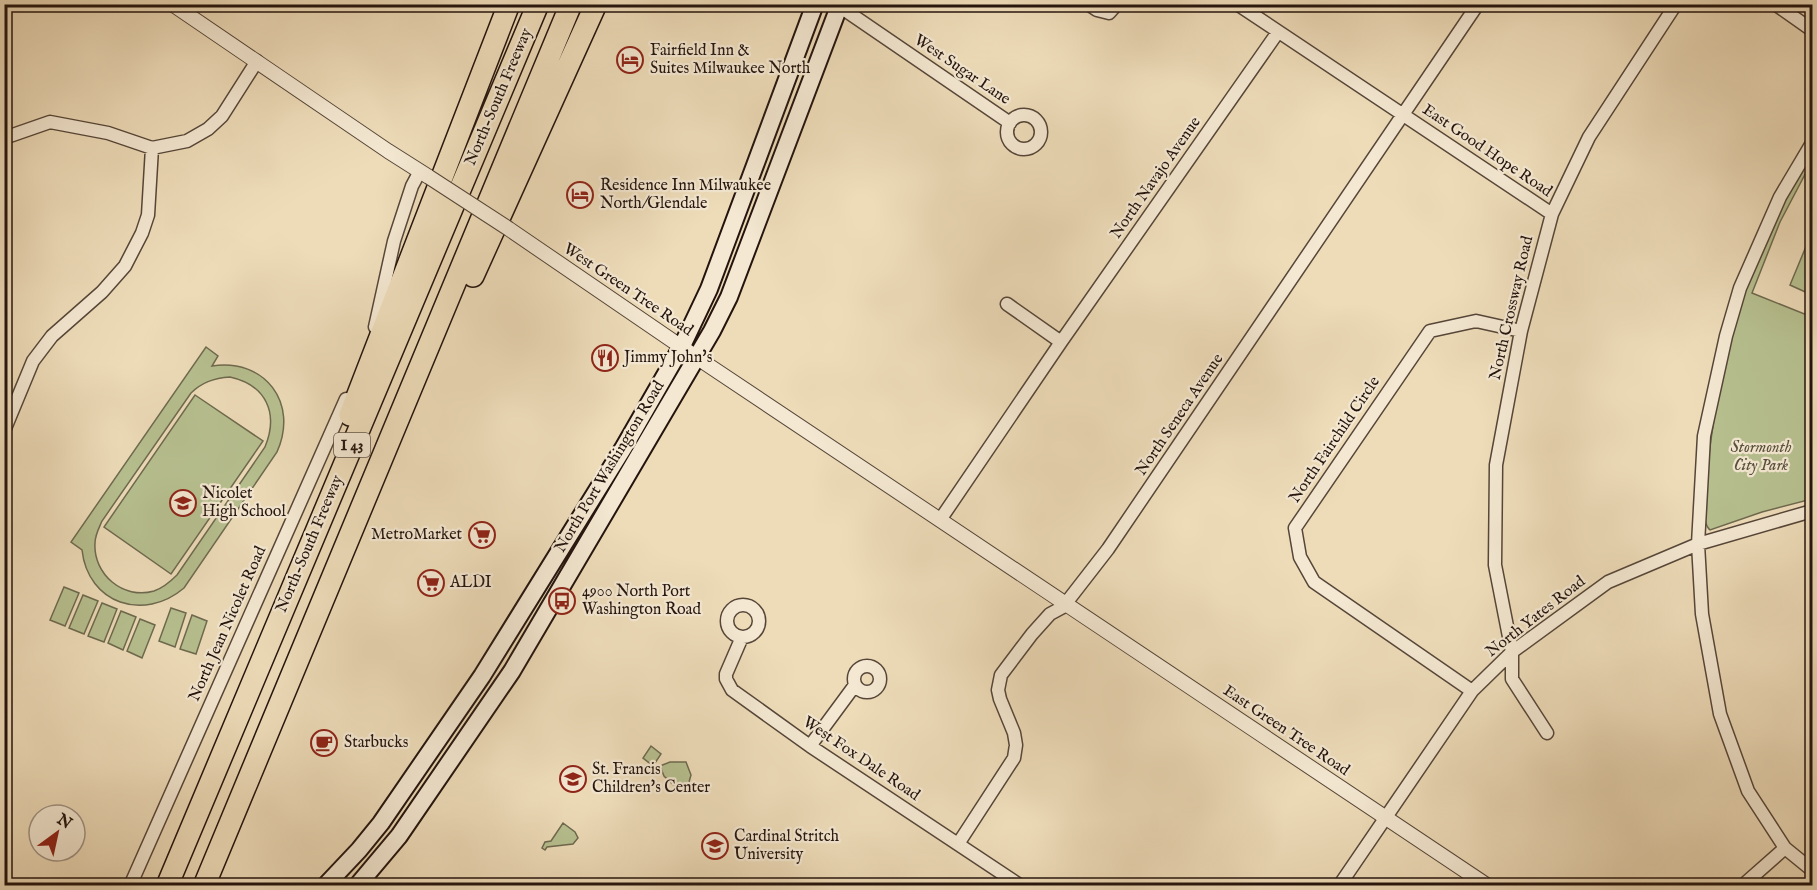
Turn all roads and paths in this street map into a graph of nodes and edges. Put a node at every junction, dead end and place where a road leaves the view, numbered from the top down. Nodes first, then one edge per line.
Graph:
1 (172, 4) edge
2 (509, 4) edge
3 (538, 4) edge
4 (571, 4) edge
5 (596, 4) edge
6 (815, 4) edge
7 (1088, 4) edge
8 (1117, 4) edge
9 (1237, 4) edge
10 (1478, 4) edge
11 (1676, 4) edge
12 (1775, 4) edge
13 (838, 5) edge
14 (1812, 30) edge
15 (1278, 32) junction
16 (257, 62) junction
17 (791, 69) junction
18 (811, 80) junction
19 (1403, 114) junction
20 (1010, 123) dead end
21 (4, 138) edge
22 (1812, 143) edge
23 (152, 148) junction
24 (425, 174) junction
25 (1552, 214) junction
26 (709, 289) junction
27 (729, 297) junction
28 (1007, 304) dead end
29 (1521, 331) junction
30 (1061, 342) junction
31 (682, 346) junction
32 (697, 357) junction
33 (4, 431) edge
34 (379, 465) junction
35 (330, 496) junction
36 (1812, 511) edge
37 (940, 520) junction
38 (1698, 544) junction
39 (1065, 604) junction
40 (742, 637) dead end
41 (1512, 652) junction
42 (855, 685) dead end
43 (1472, 691) junction
44 (1547, 733) dead end
45 (810, 746) junction
46 (1386, 817) junction
47 (958, 844) junction
48 (1785, 848) junction
49 (1812, 870) edge
50 (130, 885) edge
51 (167, 885) edge
52 (204, 885) edge
53 (325, 885) edge
54 (357, 885) edge
55 (1021, 885) edge
56 (1339, 885) edge
57 (1488, 885) edge
58 (1742, 885) edge

1 - 16 street, West Green Tree Road
2 - 35 highway
3 - 35 highway, North-South Freeway / I 43
4 - 34 highway, North-South Freeway / I 43
5 - 34 highway
6 - 17 main road, North Port Washington Road
7 - 8 street
9 - 15 street, East Good Hope Road
10 - 19 street, North Seneca Avenue
11 - 25 street, North Crossway Road
12 - 14 street
13 - 18 main road, North Port Washington Road
13 - 20 street, West Sugar Lane
15 - 19 street, East Good Hope Road
15 - 30 street, North Navajo Avenue
16 - 23 street
16 - 24 street, West Green Tree Road
17 - 18 main road
17 - 26 main road, North Port Washington Road
18 - 27 main road, North Port Washington Road
19 - 25 street, East Good Hope Road
19 - 39 street, North Seneca Avenue
21 - 23 street
22 - 38 street
23 - 33 street
24 - 31 street, West Green Tree Road, bridge
24 - 50 street, North Jean Nicolet Road
25 - 29 street, North Crossway Road
26 - 27 main road
26 - 31 main road, North Port Washington Road
27 - 32 main road, North Port Washington Road
28 - 30 street
29 - 41 street, North Crossway Road
29 - 43 street, North Fairchild Circle
30 - 37 street, North Navajo Avenue
31 - 32 street, West Green Tree Road
31 - 53 main road, North Port Washington Road
32 - 37 street, West Green Tree Road
32 - 54 main road, North Port Washington Road
34 - 52 highway, North-South Freeway / I 43
35 - 51 highway, North-South Freeway / I 43
36 - 38 street, North Yates Road
37 - 39 street, West Green Tree Road
38 - 41 street, North Yates Road
38 - 48 street
39 - 46 street, East Green Tree Road
39 - 47 street, North Seneca Avenue
40 - 45 street, West Fox Dale Road
41 - 43 street, North Yates Road
41 - 44 street, North Crossway Road
42 - 45 street
43 - 46 street, North Yates Road
45 - 47 street, West Fox Dale Road
46 - 56 street, North Yates Road
46 - 57 street, East Green Tree Road
47 - 55 street, West Fox Dale Road
48 - 49 street
48 - 58 street

